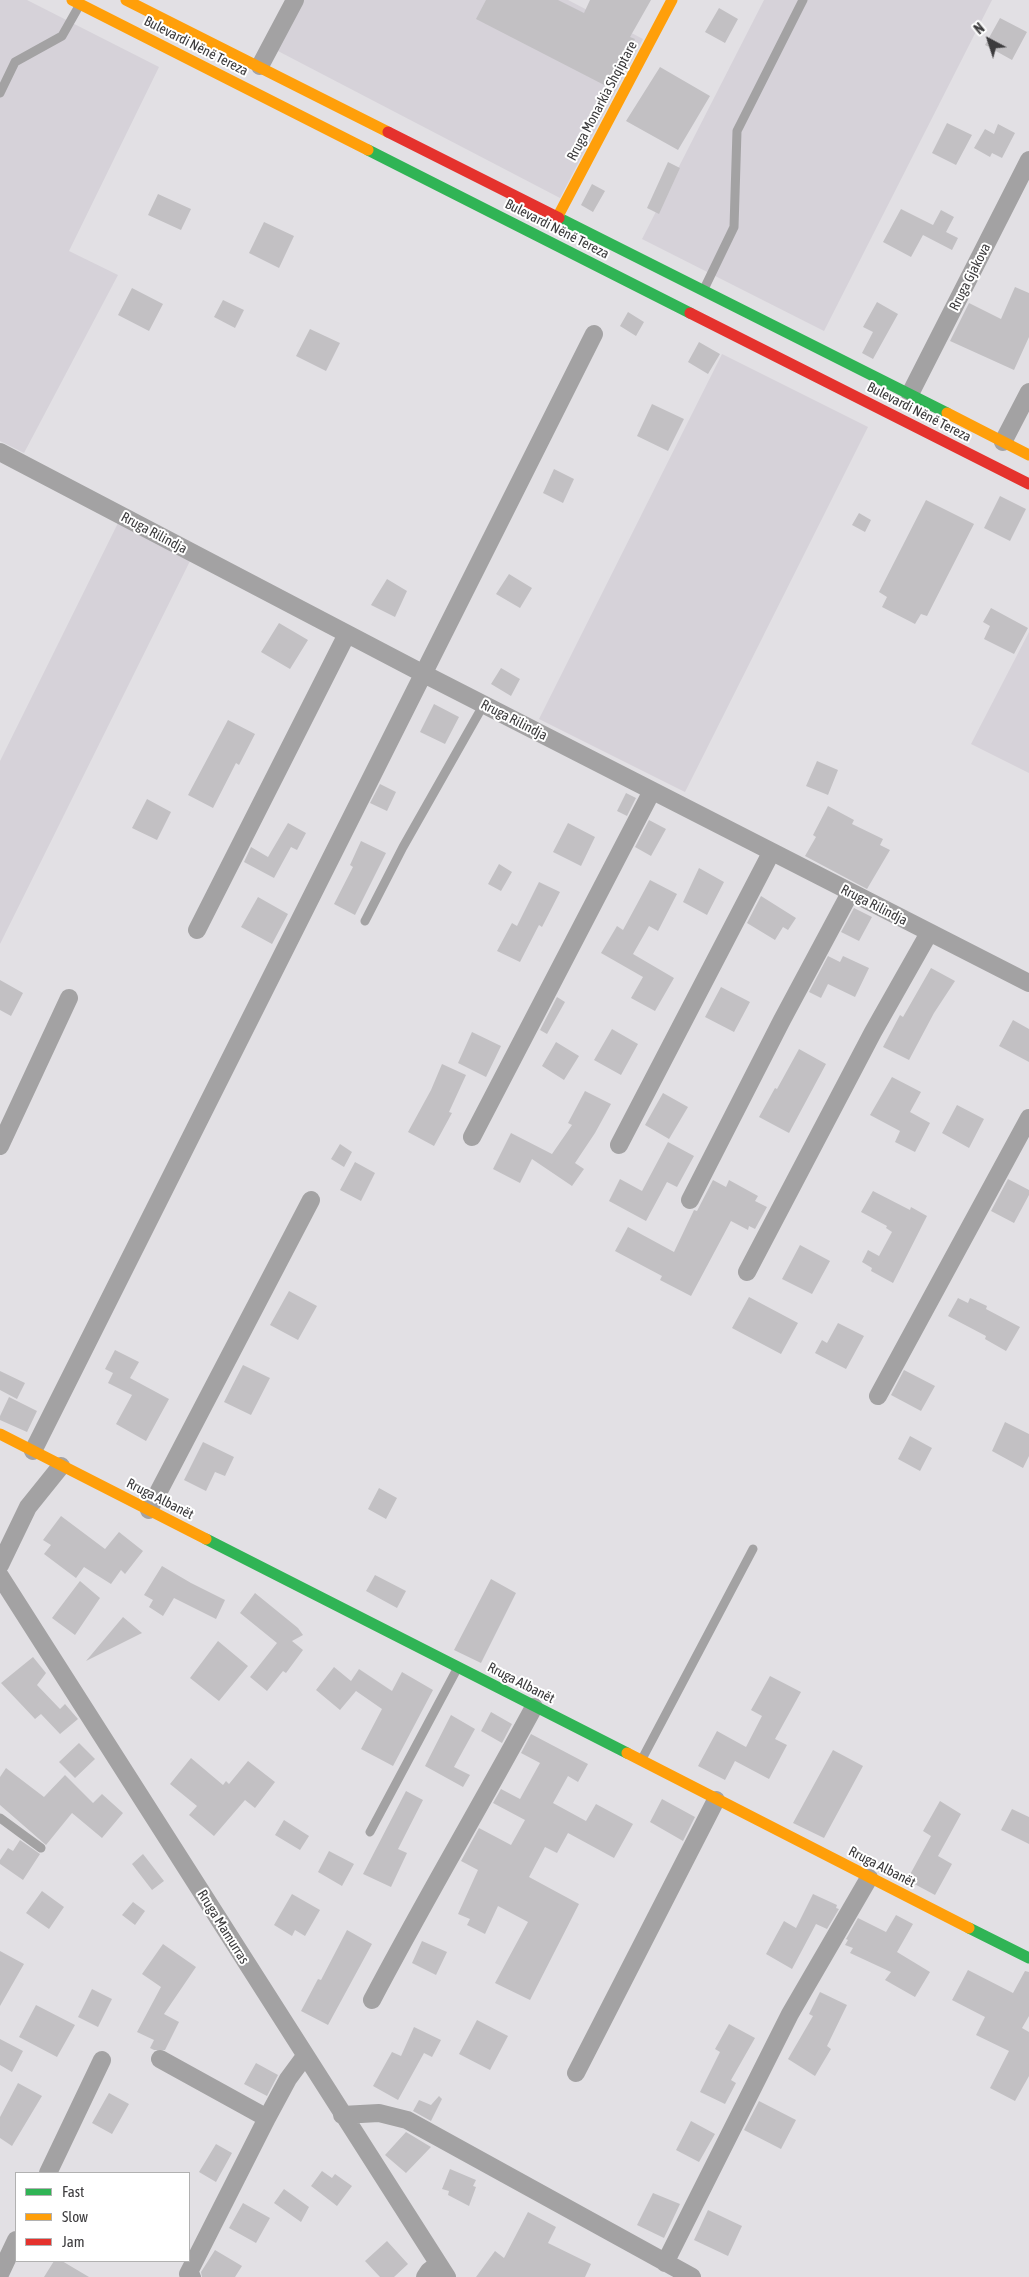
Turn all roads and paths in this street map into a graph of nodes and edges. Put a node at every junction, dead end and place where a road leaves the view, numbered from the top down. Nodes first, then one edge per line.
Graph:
1 (126, 0) edge
2 (295, 0) edge
3 (672, 0) edge
4 (803, 0) edge
5 (76, 2) edge
6 (260, 66) junction
7 (0, 93) edge
8 (1029, 160) edge
9 (558, 216) junction
10 (704, 290) junction
11 (594, 334) dead end
12 (1029, 392) edge
13 (910, 394) junction
14 (1004, 442) junction
15 (0, 452) edge
16 (1029, 455) edge
17 (1029, 484) edge
18 (347, 634) junction
19 (422, 673) junction
20 (484, 704) junction
21 (652, 792) junction
22 (771, 853) junction
23 (850, 893) junction
24 (365, 922) dead end
25 (197, 930) dead end
26 (930, 933) junction
27 (1029, 983) edge
28 (69, 998) dead end
29 (1029, 1118) edge
30 (472, 1137) dead end
31 (0, 1146) edge
32 (619, 1146) dead end
33 (311, 1200) dead end
34 (690, 1200) dead end
35 (747, 1272) dead end
36 (878, 1396) dead end
37 (0, 1434) edge
38 (33, 1451) junction
39 (61, 1466) junction
40 (149, 1510) junction
41 (753, 1549) dead end
42 (0, 1565) edge
43 (0, 1576) edge
44 (458, 1668) junction
45 (534, 1706) junction
46 (640, 1761) junction
47 (716, 1800) junction
48 (0, 1818) edge
49 (370, 1832) dead end
50 (41, 1848) dead end
51 (870, 1878) junction
52 (1029, 1958) edge
53 (372, 2000) dead end
54 (305, 2056) junction
55 (160, 2059) dead end
56 (102, 2060) dead end
57 (576, 2073) dead end
58 (342, 2114) junction
59 (267, 2118) junction
60 (48, 2172) edge
61 (15, 2242) edge
62 (665, 2263) junction
63 (442, 2271) edge
64 (0, 2274) edge
65 (192, 2277) edge
66 (425, 2277) edge
67 (692, 2277) edge

1 - 6 main road, Bulevardi Nënë Tereza
2 - 6 street
3 - 9 main road, Rruga Monarkia Shqiptare
4 - 10 lane
5 - 7 lane
5 - 17 main road, Bulevardi Nënë Tereza
6 - 9 main road, Bulevardi Nënë Tereza
8 - 13 street, Rruga Gjakova
9 - 10 main road, Bulevardi Nënë Tereza
10 - 13 main road, Bulevardi Nënë Tereza
11 - 19 street
12 - 14 street
13 - 14 main road, Bulevardi Nënë Tereza
14 - 16 main road, Bulevardi Nënë Tereza
15 - 18 street, Rruga Rilindja
18 - 19 street, Rruga Rilindja
18 - 25 street
19 - 20 street, Rruga Rilindja
19 - 38 street
20 - 21 street, Rruga Rilindja
20 - 24 lane
21 - 22 street, Rruga Rilindja
21 - 30 street
22 - 23 street, Rruga Rilindja
22 - 32 street
23 - 26 street, Rruga Rilindja
23 - 34 street
26 - 27 street, Rruga Rilindja
26 - 35 street
28 - 31 street
29 - 36 street
33 - 40 street
37 - 38 main road, Rruga Albanët
38 - 39 main road, Rruga Albanët
39 - 40 main road, Rruga Albanët
39 - 42 street
40 - 44 main road, Rruga Albanët
41 - 46 lane
43 - 54 street, Rruga Mamurras
44 - 45 main road, Rruga Albanët
44 - 49 lane
45 - 46 main road, Rruga Albanët
45 - 53 street
46 - 47 main road, Rruga Albanët
47 - 51 main road, Rruga Albanët
47 - 57 street
48 - 50 lane
51 - 52 main road, Rruga Albanët
51 - 62 street
54 - 58 street, Rruga Mamurras
54 - 59 street
55 - 59 street
56 - 60 street
58 - 62 street
58 - 63 street, Rruga Mamurras
59 - 65 street
61 - 64 street
62 - 67 street
63 - 66 street

